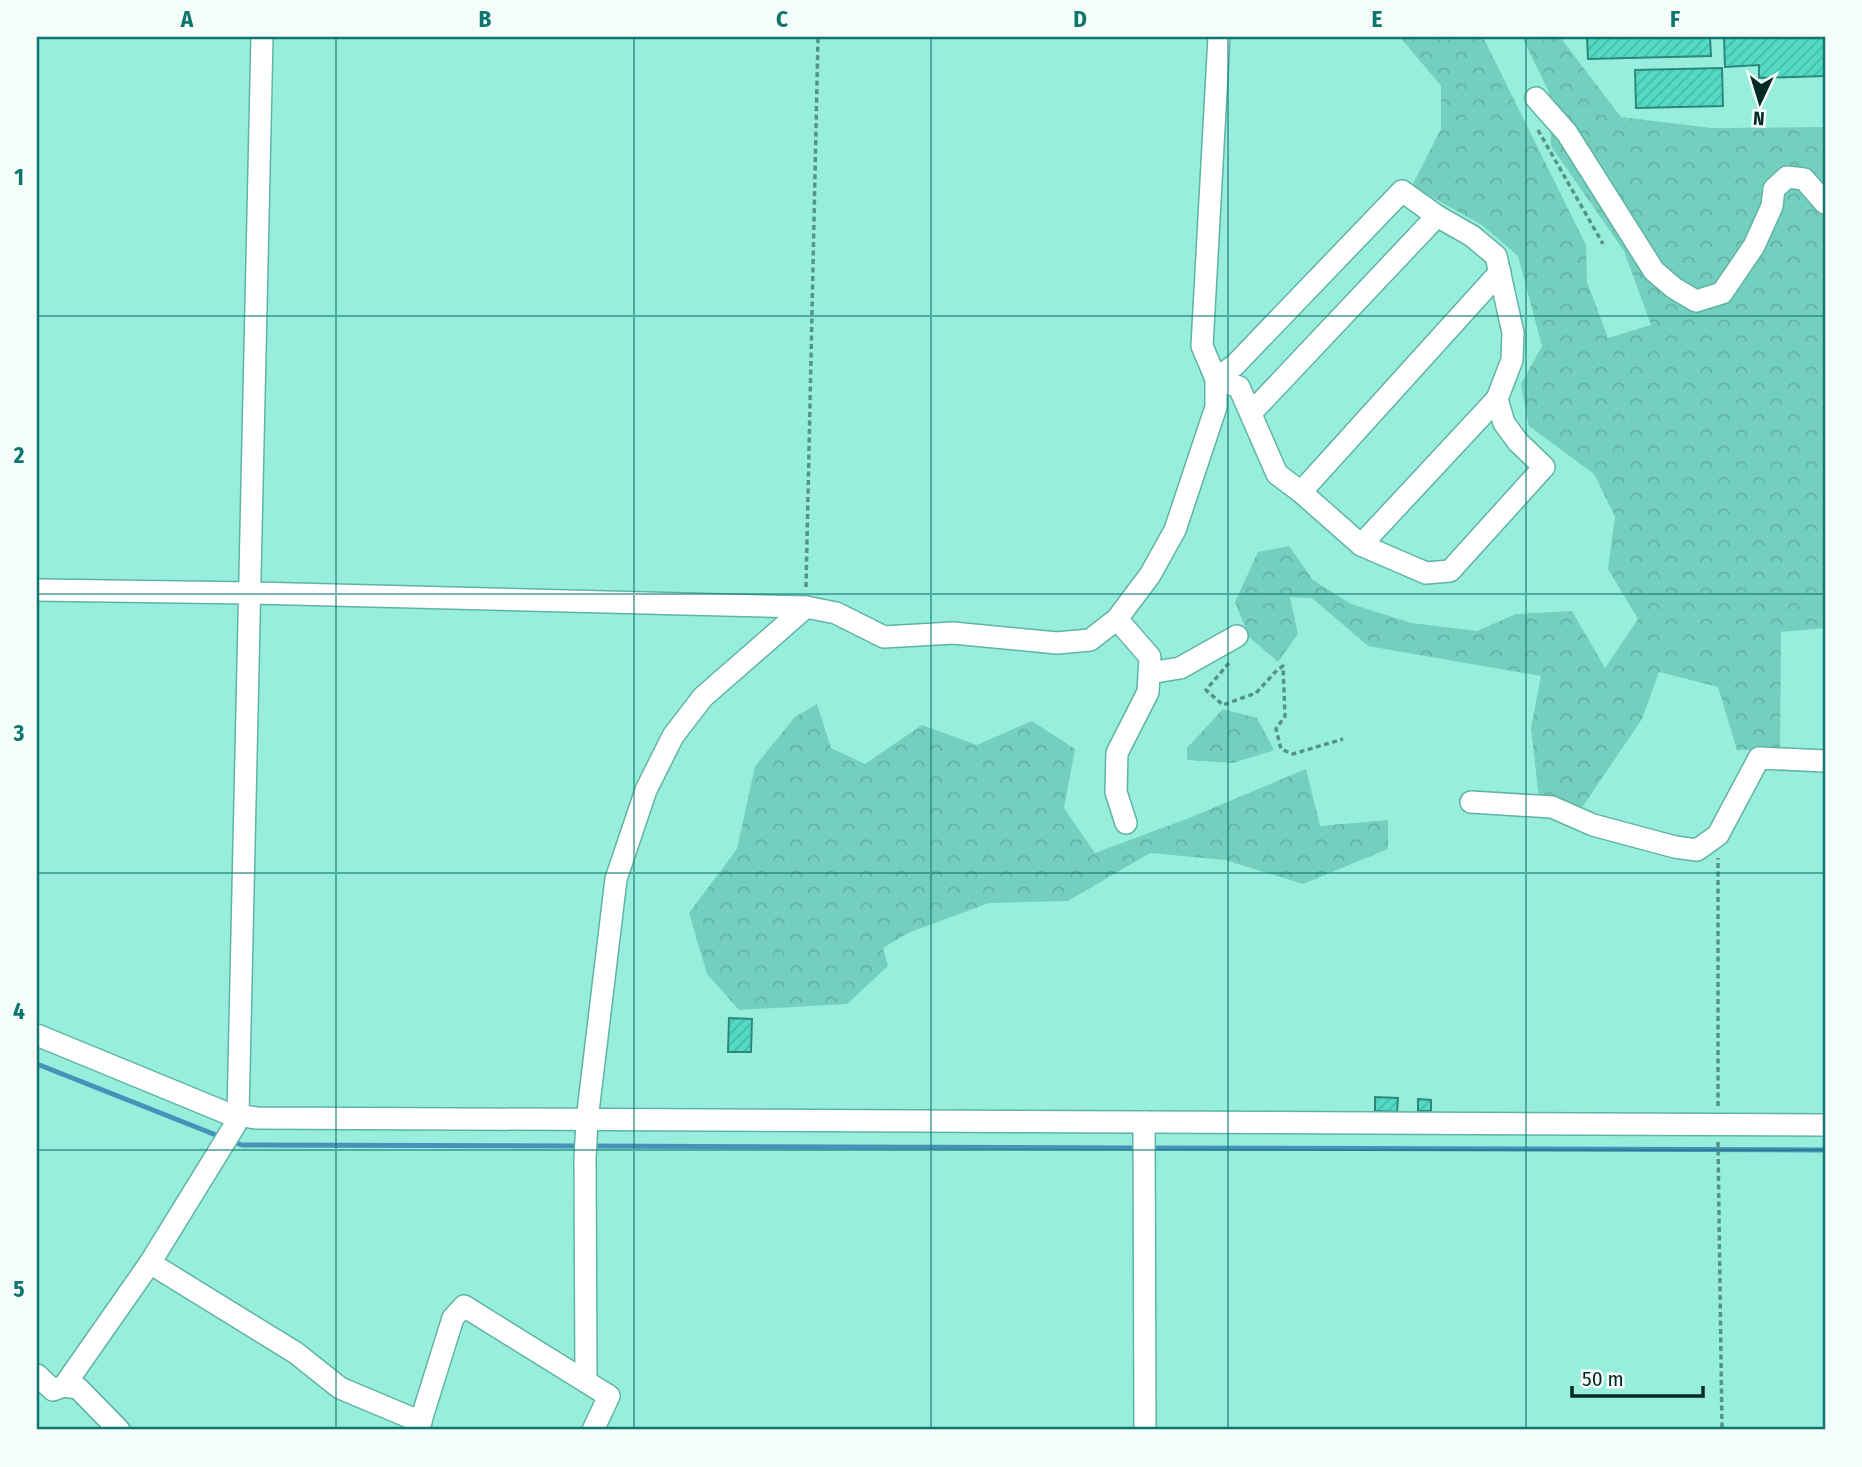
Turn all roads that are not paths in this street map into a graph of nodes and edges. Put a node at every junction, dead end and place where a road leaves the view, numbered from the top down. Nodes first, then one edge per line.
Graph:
1 (262, 37) edge
2 (1219, 37) edge
3 (1536, 98) dead end
4 (1825, 203) edge
5 (1437, 216) junction
6 (1500, 272) junction
7 (1216, 379) junction
8 (1497, 399) junction
9 (1251, 413) junction
10 (1301, 492) junction
11 (1361, 545) junction
12 (37, 590) edge
13 (251, 593) junction
14 (806, 607) junction
15 (1117, 619) junction
16 (1237, 636) dead end
17 (1149, 673) junction
18 (1825, 761) edge
19 (1471, 802) dead end
20 (1126, 823) dead end
21 (37, 1035) edge
22 (237, 1120) junction
23 (587, 1120) junction
24 (1144, 1122) junction
25 (1825, 1125) edge
26 (150, 1264) junction
27 (37, 1375) edge
28 (586, 1381) junction
29 (64, 1386) junction
30 (419, 1426) edge
31 (119, 1430) edge
32 (593, 1430) edge
33 (1145, 1430) edge

1 - 13 street
2 - 7 street
3 - 4 street
5 - 6 street
5 - 7 street
5 - 9 street
6 - 8 street
6 - 10 street
7 - 9 street
7 - 15 street
8 - 11 street
8 - 11 street
9 - 10 street
10 - 11 street
12 - 13 street
13 - 14 street
13 - 22 street
14 - 15 street
14 - 23 street
15 - 17 street
16 - 17 street
17 - 20 street
18 - 19 street
21 - 22 street
22 - 23 street
22 - 26 street
23 - 24 street
23 - 28 street
24 - 25 street
24 - 33 street
26 - 29 street
26 - 30 street
27 - 29 street
28 - 30 street
28 - 32 street
29 - 31 street

